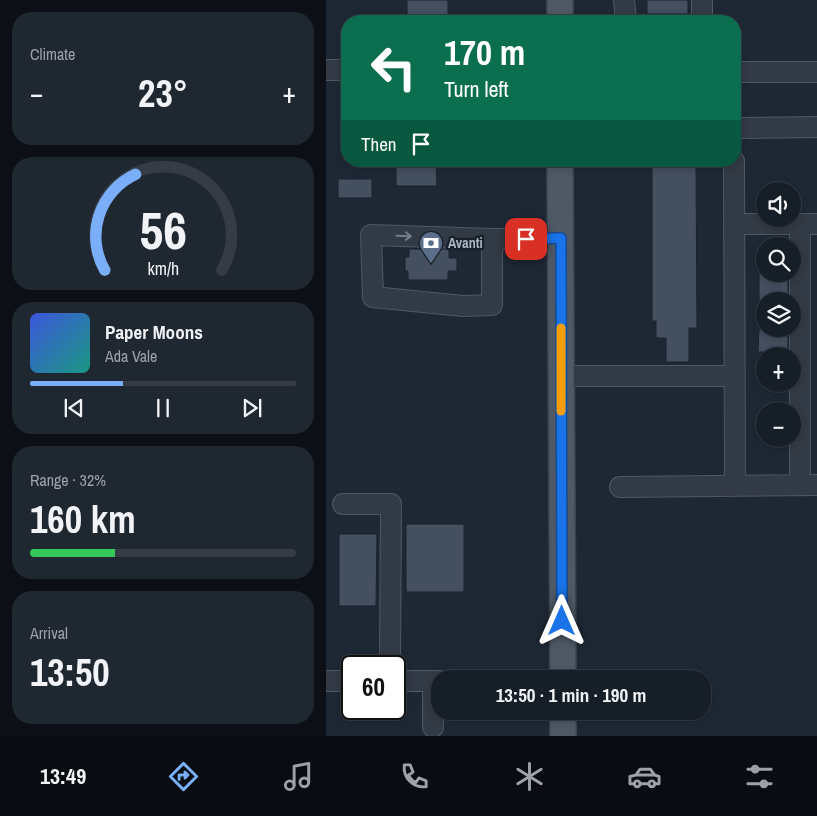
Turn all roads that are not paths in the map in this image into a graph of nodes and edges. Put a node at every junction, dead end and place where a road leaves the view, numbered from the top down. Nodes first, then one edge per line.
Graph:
1 (560, 0) edge
2 (624, 0) edge
3 (702, 0) edge
4 (560, 15) edge
5 (625, 15) edge
6 (702, 15) edge
7 (326, 70) edge
8 (341, 70) edge
9 (741, 72) edge
10 (817, 72) edge
11 (817, 127) edge
12 (741, 128) edge
13 (560, 167) edge
14 (734, 167) edge
15 (734, 224) junction
16 (808, 224) edge
17 (561, 238) junction
18 (492, 240) junction
19 (561, 376) junction
20 (734, 376) junction
21 (808, 485) edge
22 (735, 486) junction
23 (620, 487) dead end
24 (343, 504) dead end
25 (390, 655) edge
26 (563, 670) edge
27 (326, 681) edge
28 (341, 681) edge
29 (406, 681) edge
30 (431, 681) edge
31 (433, 720) edge
32 (563, 720) edge
33 (433, 727) dead end
34 (563, 736) edge

1 - 4 main road
2 - 5 street
3 - 6 street
7 - 8 street
9 - 10 street
11 - 12 street
13 - 17 main road
14 - 15 street
15 - 16 street
15 - 20 street
16 - 21 street
17 - 18 street
17 - 19 main road
18 -> 18 street
19 - 20 street
19 - 26 main road
20 - 22 street
21 - 22 street
22 - 23 street
24 - 25 street
27 - 28 street
29 - 30 street
31 - 33 street
32 - 34 main road

